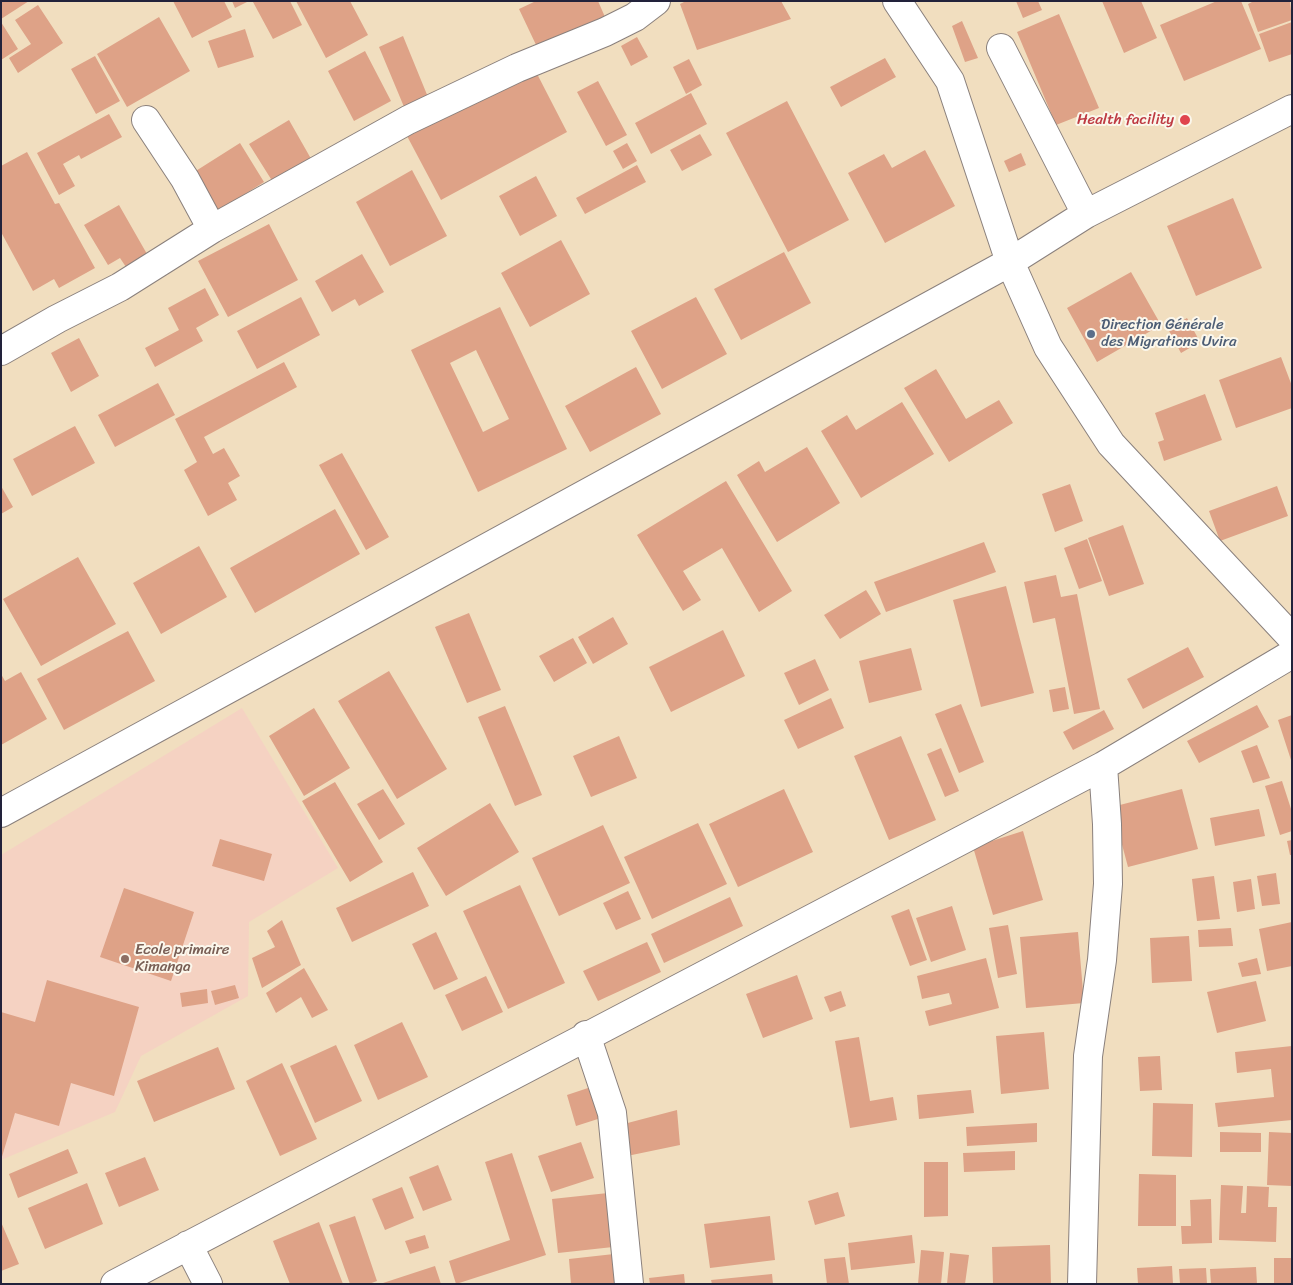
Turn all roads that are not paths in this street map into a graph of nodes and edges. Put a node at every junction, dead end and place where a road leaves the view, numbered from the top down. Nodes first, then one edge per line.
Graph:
1 (897, 1) edge
2 (639, 6) edge
3 (1001, 48) dead end
4 (1292, 109) edge
5 (146, 120) dead end
6 (1086, 214) junction
7 (212, 229) junction
8 (1010, 262) junction
9 (1, 351) edge
10 (1292, 638) edge
11 (1292, 654) edge
12 (1103, 766) junction
13 (1, 813) edge
14 (586, 1036) junction
15 (188, 1245) junction
16 (115, 1284) edge
17 (208, 1284) edge
18 (629, 1284) edge
19 (1082, 1284) edge

1 - 8 street
2 - 7 street
3 - 6 street
4 - 6 street
5 - 7 street
6 - 8 street
7 - 9 street
8 - 10 street
8 - 13 street
11 - 12 street
12 - 14 street
12 - 19 street
14 - 15 street
14 - 18 street
15 - 16 street
15 - 17 street

